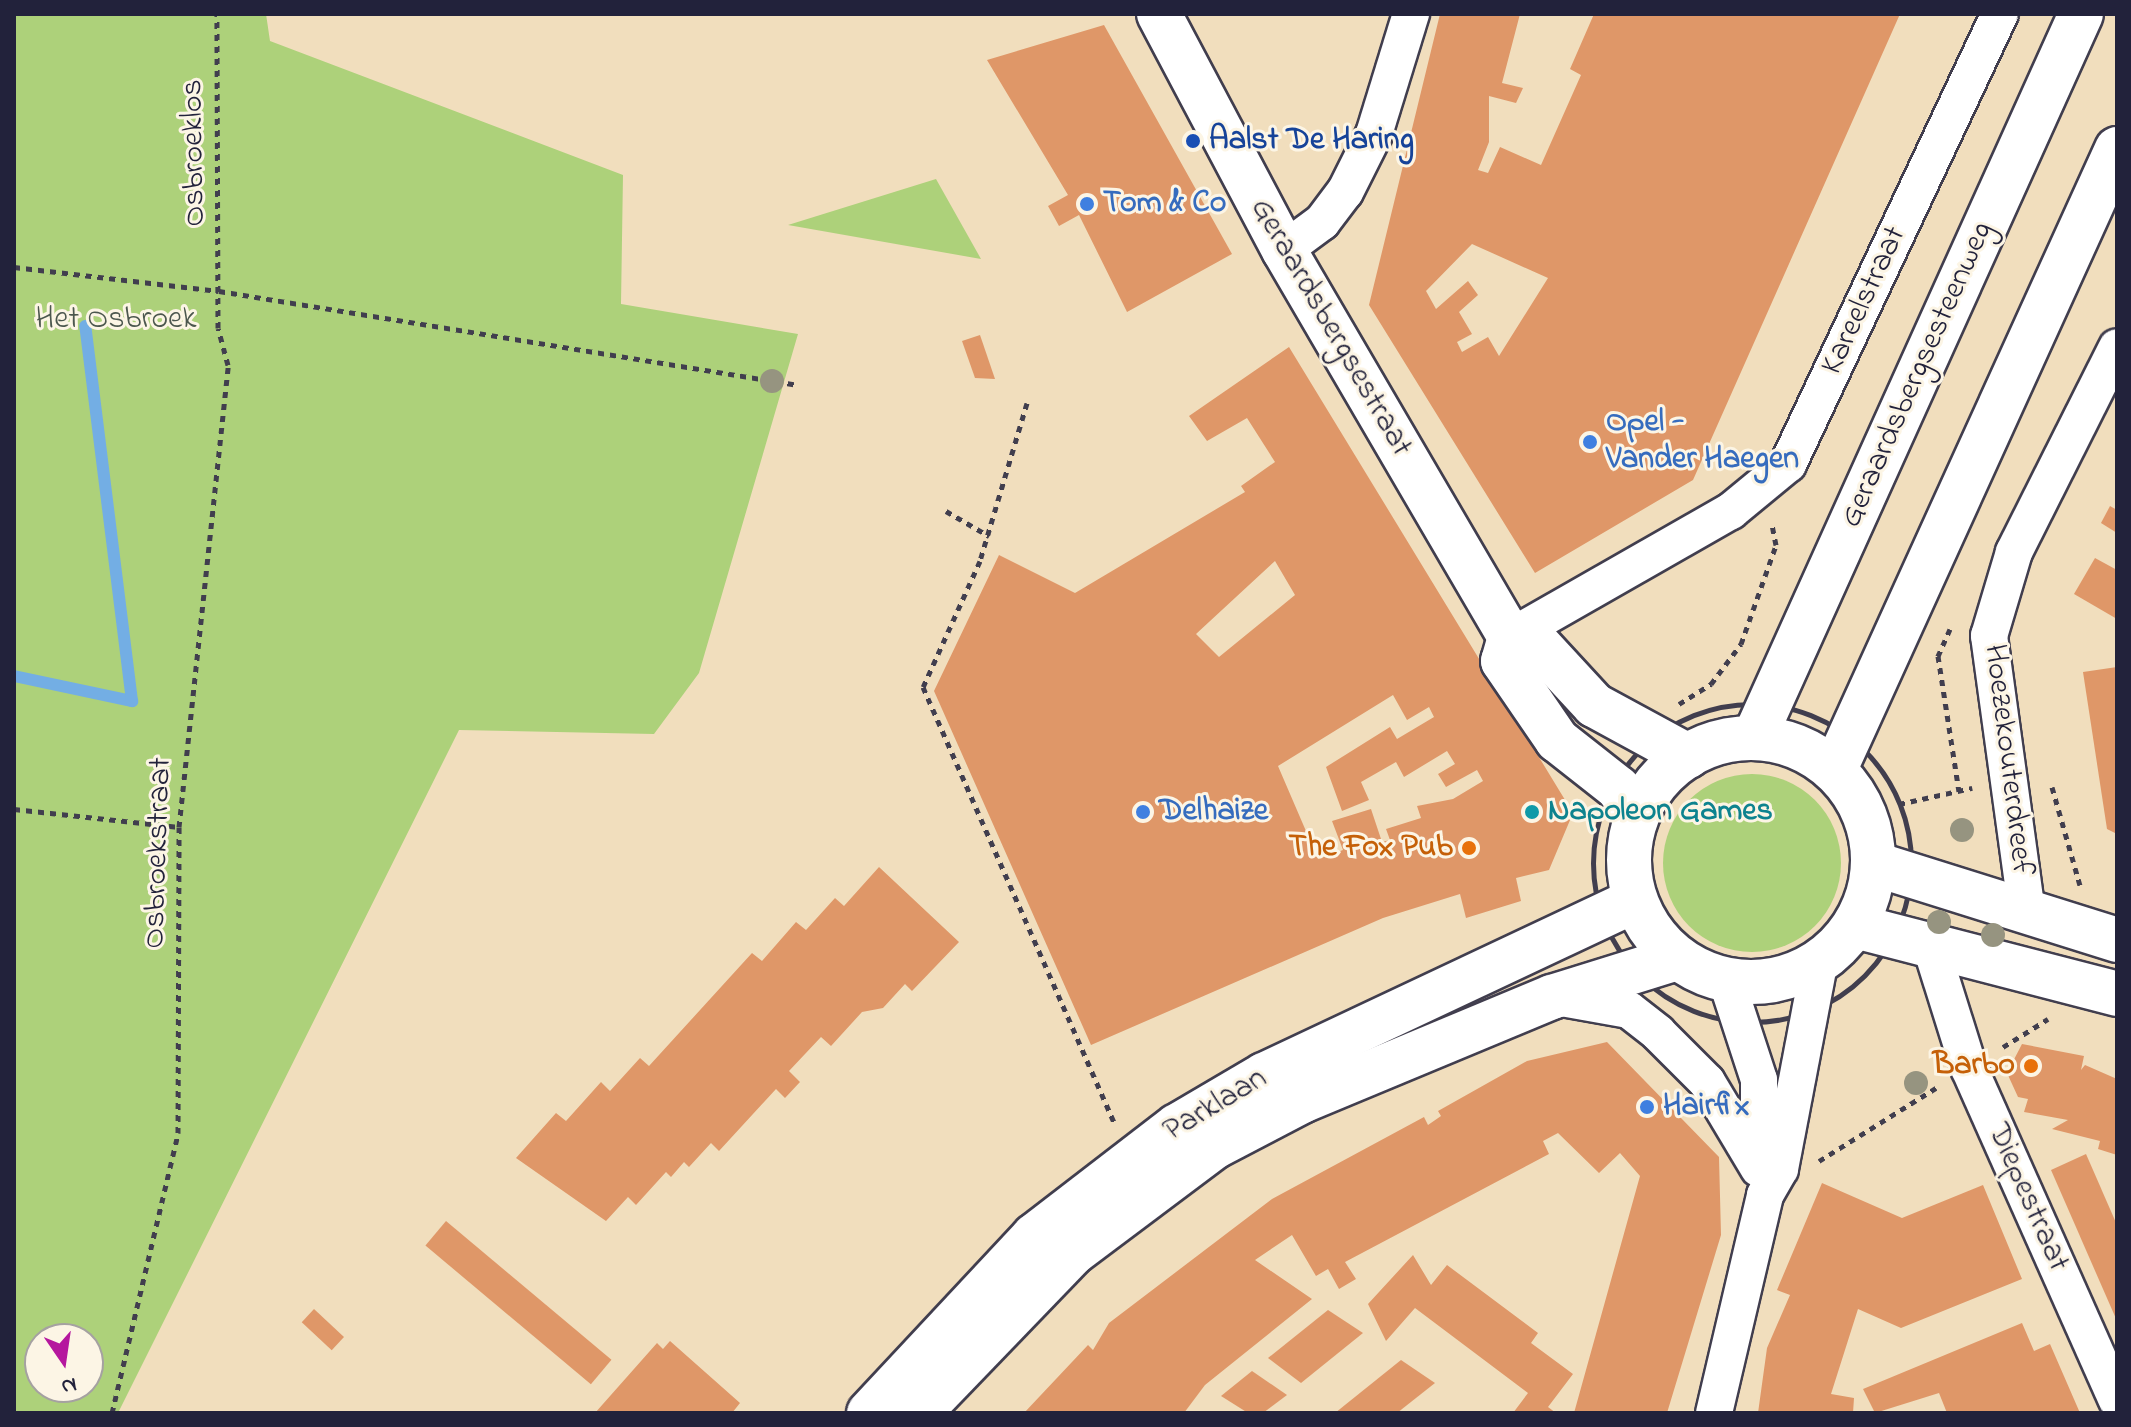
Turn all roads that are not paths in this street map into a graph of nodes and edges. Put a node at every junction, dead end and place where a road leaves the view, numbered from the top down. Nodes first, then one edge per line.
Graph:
1 (1159, 14) edge
2 (1411, 14) edge
3 (2000, 14) edge
4 (2081, 14) edge
5 (2117, 149) edge
6 (1284, 250) junction
7 (2117, 347) edge
8 (1510, 637) junction
9 (1761, 721) junction
10 (1672, 746) junction
11 (1842, 754) junction
12 (1625, 800) junction
13 (1893, 870) junction
14 (1618, 909) junction
15 (2027, 913) junction
16 (1893, 936) junction
17 (2117, 940) edge
18 (1820, 960) junction
19 (1674, 979) junction
20 (1727, 982) junction
21 (1630, 990) junction
22 (2117, 994) edge
23 (1762, 1182) junction
24 (2117, 1400) edge
25 (869, 1413) edge
26 (919, 1413) edge
27 (1714, 1413) edge

1 - 6 main road, Geraardsbergsestraat
2 - 6 street
3 - 8 street, Kareelstraat
4 - 9 main road, Geraardsbergsesteenweg
5 - 11 main road
6 - 8 main road, Geraardsbergsestraat
7 - 15 street, Hoezekouterdreef
8 - 10 main road
8 - 12 main road, Geraardsbergsestraat
9 - 10 main road
9 - 11 main road
10 - 12 main road
11 - 13 main road
12 - 14 main road
13 - 15 main road
13 - 16 main road
14 - 19 main road
14 - 25 main road, Parklaan
15 - 17 main road
16 - 18 main road
16 - 22 main road
16 - 24 street, Diepestraat
18 - 20 main road
18 - 23 street
19 - 20 main road
19 - 21 main road, Parklaan
20 - 23 street
21 - 23 street
21 - 26 main road, Parklaan
23 - 27 street

